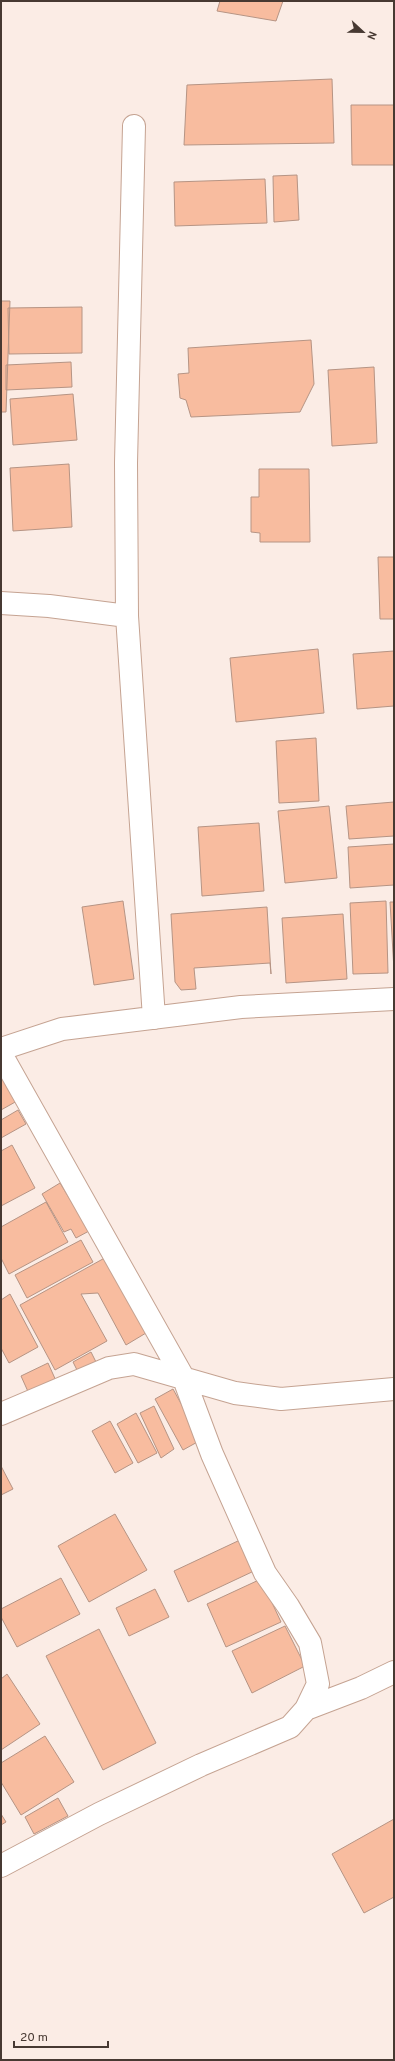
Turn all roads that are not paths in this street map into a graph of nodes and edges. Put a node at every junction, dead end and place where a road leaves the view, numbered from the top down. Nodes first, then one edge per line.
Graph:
1 (134, 126) dead end
2 (1, 603) edge
3 (127, 616) junction
4 (394, 999) edge
5 (154, 1018) junction
6 (1, 1049) edge
7 (1, 1054) edge
8 (184, 1379) junction
9 (394, 1389) edge
10 (1, 1414) edge
11 (394, 1672) edge
12 (306, 1709) junction
13 (1, 1866) edge

1 - 3 street
2 - 3 street
3 - 5 street
4 - 5 street
5 - 6 street
7 - 8 street
8 - 9 street
8 - 10 street
8 - 12 street
11 - 12 street
12 - 13 street

